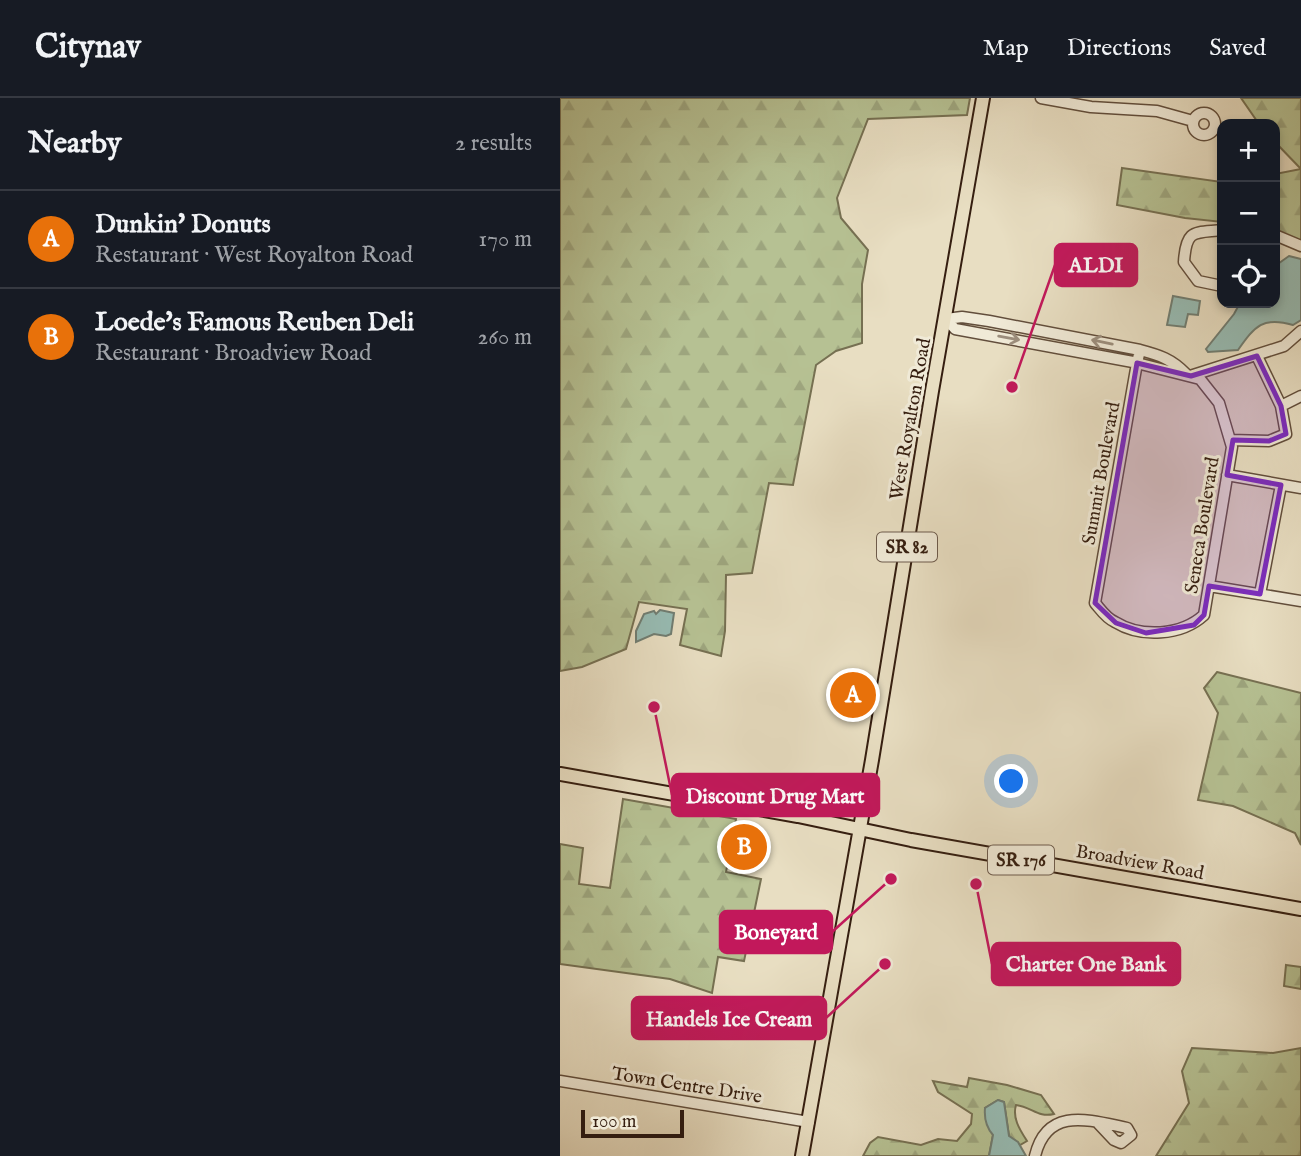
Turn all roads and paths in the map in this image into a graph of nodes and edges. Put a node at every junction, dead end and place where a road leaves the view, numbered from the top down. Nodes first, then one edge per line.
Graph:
1 (983, 98) edge
2 (1041, 98) edge
3 (1193, 121) dead end
4 (1217, 230) edge
5 (1280, 236) edge
6 (1301, 246) edge
7 (1217, 285) edge
8 (946, 319) junction
9 (1301, 331) edge
10 (1140, 350) junction
11 (1257, 356) junction
12 (1137, 363) junction
13 (1188, 375) junction
14 (1301, 396) edge
15 (1281, 406) junction
16 (1230, 440) junction
17 (1227, 475) junction
18 (1282, 485) junction
19 (1301, 488) edge
20 (1209, 586) junction
21 (1260, 594) junction
22 (1301, 601) edge
23 (1204, 615) joint
24 (560, 774) edge
25 (859, 829) junction
26 (1301, 909) edge
27 (560, 1081) edge
28 (809, 1122) junction
29 (1098, 1123) dead end
30 (802, 1156) edge
31 (1035, 1156) edge

1 - 8 main road, West Royalton Road / SR 82
2 - 3 street
4 - 7 street
5 - 6 street
10 -> 8 street, Seneca Boulevard
8 -> 12 street, Seneca Boulevard
8 - 25 main road, West Royalton Road / SR 82
9 - 11 street
10 - 12 street, Summit Boulevard
10 - 13 street, Seneca Boulevard
11 - 13 street
11 - 15 street
12 - 13 street, Seneca Boulevard
12 - 23 street, Summit Boulevard
13 - 16 street, Seneca Boulevard
14 - 15 street
15 - 16 street
16 - 17 street, Seneca Boulevard
17 - 18 street
17 - 20 street, Seneca Boulevard
18 - 19 street
18 - 21 street
20 - 21 street
20 - 23 street, Seneca Boulevard
21 - 22 street
24 - 25 main road, Broadview Road / SR 176
25 - 26 main road, Broadview Road / SR 176
25 - 28 main road, SR 82
27 - 28 street, Town Centre Drive
28 - 30 main road, SR 82
29 - 31 street

